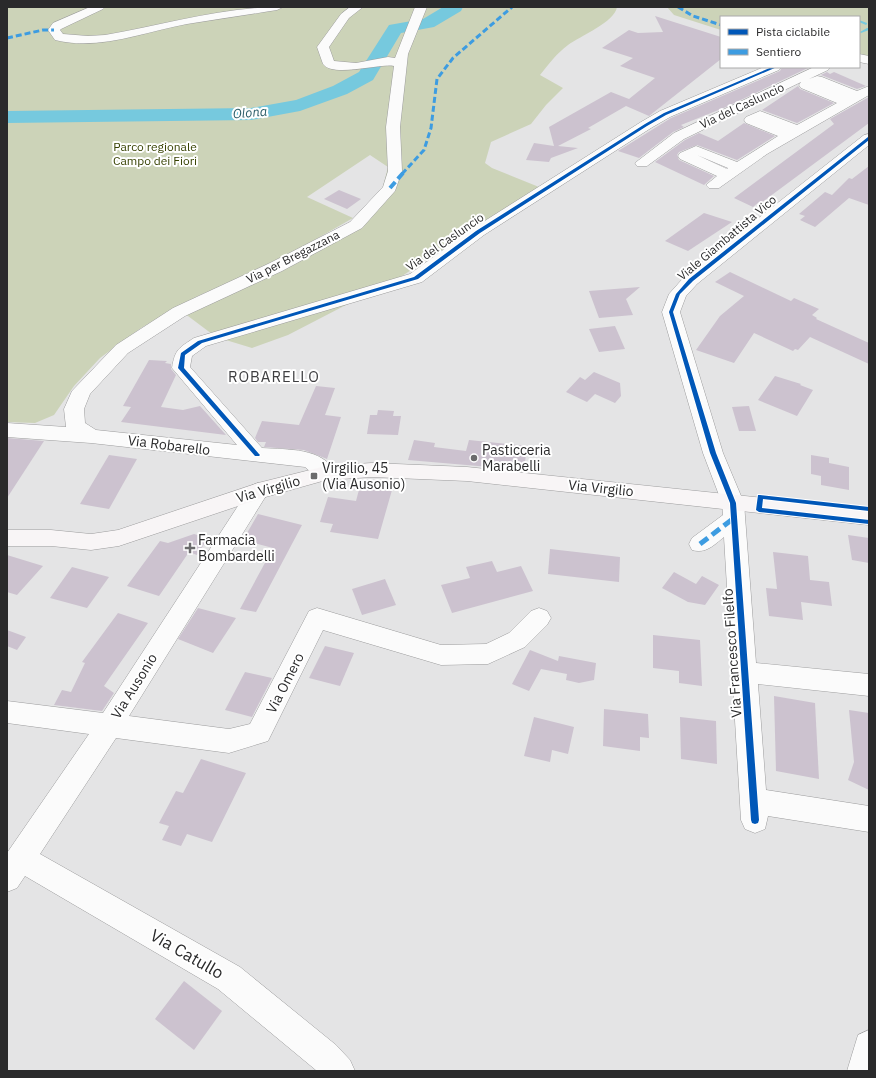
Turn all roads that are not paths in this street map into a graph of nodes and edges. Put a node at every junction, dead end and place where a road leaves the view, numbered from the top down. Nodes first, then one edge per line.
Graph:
1 (99, 7) edge
2 (277, 7) edge
3 (357, 7) edge
4 (417, 17) edge
5 (394, 62) junction
6 (773, 68) edge
7 (822, 68) edge
8 (831, 90) dead end
9 (858, 96) edge
10 (774, 125) dead end
11 (867, 129) edge
12 (793, 132) junction
13 (842, 147) dead end
14 (828, 156) dead end
15 (711, 162) dead end
16 (642, 163) dead end
17 (733, 171) junction
18 (803, 182) junction
19 (714, 185) dead end
20 (764, 204) dead end
21 (7, 430) edge
22 (91, 436) junction
23 (257, 455) junction
24 (326, 473) junction
25 (258, 491) junction
26 (734, 510) junction
27 (869, 517) edge
28 (7, 538) edge
29 (700, 544) dead end
30 (539, 618) dead end
31 (745, 672) junction
32 (869, 685) edge
33 (7, 712) edge
34 (109, 726) junction
35 (869, 819) edge
36 (14, 868) edge
37 (869, 1046) edge
38 (340, 1071) edge
39 (863, 1071) edge

1 - 2 street
3 - 5 street
4 - 5 street, Via per Bregazzana
5 - 22 street, Via per Bregazzana
6 - 23 street, Via del Casluncio
7 - 16 street, Via del Casluncio
8 - 9 street
9 - 12 street
10 - 12 street
11 - 13 street
11 - 18 street, Viale Giambattista Vico
12 - 17 street
14 - 18 street
15 - 17 street
17 - 19 street
18 - 20 street
18 - 26 street, Viale Giambattista Vico
21 - 22 street, Via Robarello
22 - 23 street, Via Robarello
23 - 24 street, Via Robarello
24 - 25 main road, Via Virgilio
24 - 26 main road, Via Virgilio
25 - 28 main road, Via Virgilio
25 - 34 street, Via Ausonio
26 - 27 main road, Via Virgilio
26 - 29 street
26 - 31 street, Via Francesco Filelfo
30 - 34 street, Via Omero
31 - 32 street
31 - 35 street, Via Francesco Filelfo
33 - 34 street, Via Omero
34 - 36 street, Via Ausonio
36 - 38 street, Via Catullo
37 - 39 street

